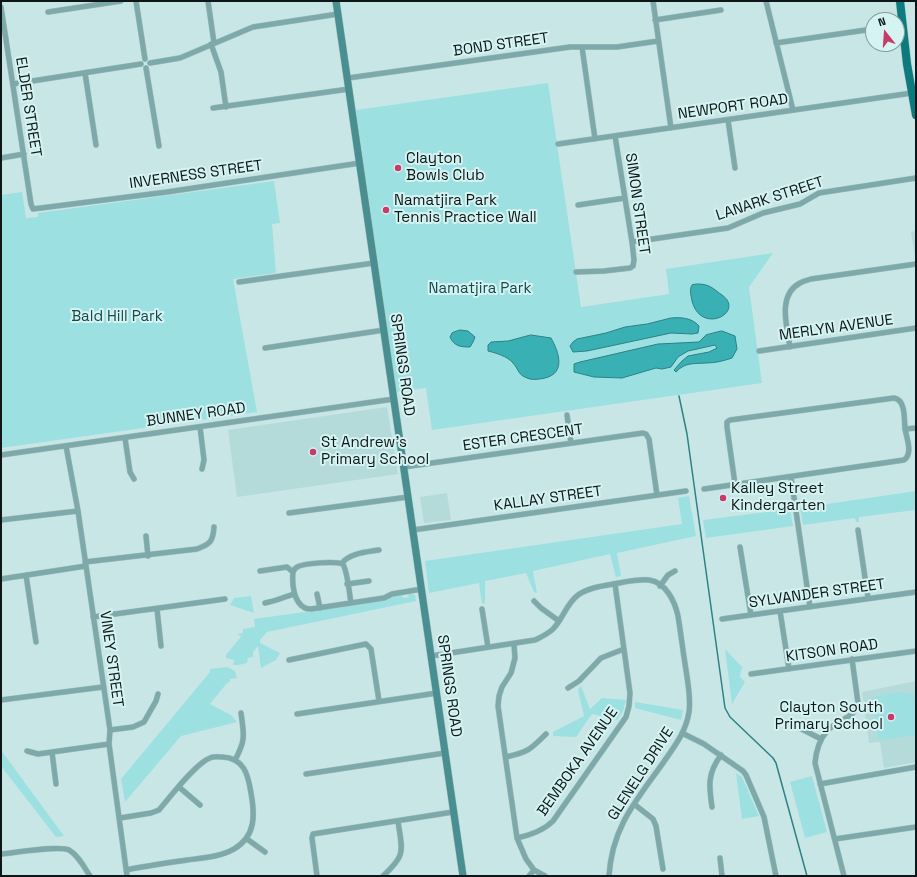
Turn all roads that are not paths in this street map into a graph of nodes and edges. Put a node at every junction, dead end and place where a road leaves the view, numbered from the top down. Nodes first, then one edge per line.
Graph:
1 (121, 1) edge
2 (136, 1) edge
3 (208, 1) edge
4 (336, 1) edge
5 (653, 1) edge
6 (766, 1) edge
7 (900, 1) edge
8 (1, 8) edge
9 (721, 10) dead end
10 (48, 12) dead end
11 (900, 12) edge
12 (338, 14) junction
13 (655, 20) junction
14 (865, 30) edge
15 (658, 41) junction
16 (213, 43) junction
17 (776, 43) junction
18 (905, 46) edge
19 (582, 47) junction
20 (145, 59) junction
21 (150, 63) junction
22 (144, 66) junction
23 (85, 73) junction
24 (912, 76) edge
25 (348, 78) junction
26 (13, 84) junction
27 (349, 89) junction
28 (912, 93) junction
29 (226, 107) junction
30 (213, 108) dead end
31 (793, 110) junction
32 (916, 115) edge
33 (728, 120) junction
34 (671, 128) junction
35 (615, 136) junction
36 (595, 139) junction
37 (558, 144) dead end
38 (96, 145) dead end
39 (159, 146) dead end
40 (24, 154) junction
41 (1, 158) edge
42 (360, 163) junction
43 (735, 168) dead end
44 (916, 178) edge
45 (625, 198) junction
46 (578, 205) dead end
47 (35, 209) joint
48 (632, 242) junction
49 (374, 263) junction
50 (916, 264) edge
51 (576, 272) dead end
52 (240, 282) dead end
53 (916, 328) edge
54 (384, 330) junction
55 (790, 347) junction
56 (265, 348) dead end
57 (760, 352) dead end
58 (394, 399) junction
59 (567, 415) dead end
60 (200, 427) junction
61 (916, 428) edge
62 (906, 429) junction
63 (125, 438) junction
64 (571, 443) junction
65 (66, 446) junction
66 (1, 455) edge
67 (404, 467) junction
68 (202, 469) dead end
69 (791, 476) junction
70 (134, 479) dead end
71 (735, 484) junction
72 (704, 489) dead end
73 (686, 491) dead end
74 (657, 495) junction
75 (408, 497) junction
76 (78, 511) junction
77 (289, 514) dead end
78 (1, 520) edge
79 (214, 527) dead end
80 (413, 530) junction
81 (858, 530) dead end
82 (146, 536) dead end
83 (740, 548) dead end
84 (379, 550) dead end
85 (148, 556) junction
86 (342, 563) junction
87 (86, 564) junction
88 (260, 571) dead end
89 (676, 571) dead end
90 (293, 572) junction
91 (26, 576) junction
92 (1, 579) edge
93 (369, 581) dead end
94 (347, 584) junction
95 (615, 584) junction
96 (660, 586) junction
97 (422, 589) junction
98 (916, 592) edge
99 (294, 594) junction
100 (317, 594) dead end
101 (868, 598) junction
102 (225, 599) dead end
103 (534, 601) dead end
104 (265, 603) dead end
105 (351, 603) junction
106 (810, 607) junction
107 (157, 608) junction
108 (320, 608) junction
109 (482, 610) dead end
110 (780, 611) junction
111 (751, 615) junction
112 (93, 617) junction
113 (722, 619) dead end
114 (559, 621) junction
115 (36, 642) dead end
116 (514, 644) junction
117 (161, 646) dead end
118 (488, 647) junction
119 (624, 649) junction
120 (916, 651) edge
121 (431, 656) junction
122 (288, 660) dead end
123 (852, 660) junction
124 (789, 669) junction
125 (751, 674) dead end
126 (103, 687) junction
127 (568, 688) dead end
128 (437, 693) junction
129 (158, 694) dead end
130 (1, 700) edge
131 (379, 701) junction
132 (241, 713) dead end
133 (297, 714) dead end
134 (781, 721) dead end
135 (110, 730) junction
136 (682, 733) junction
137 (546, 734) dead end
138 (821, 739) junction
139 (109, 744) junction
140 (28, 751) dead end
141 (52, 752) junction
142 (445, 753) junction
143 (721, 755) junction
144 (506, 757) junction
145 (235, 760) junction
146 (916, 767) edge
147 (306, 774) dead end
148 (56, 784) dead end
149 (820, 784) junction
150 (179, 788) junction
151 (634, 804) junction
152 (200, 806) dead end
153 (712, 807) dead end
154 (453, 812) junction
155 (120, 818) junction
156 (398, 821) junction
157 (916, 827) edge
158 (517, 838) junction
159 (247, 839) junction
160 (835, 839) junction
161 (265, 852) dead end
162 (1, 854) edge
163 (720, 858) dead end
164 (663, 869) dead end
165 (126, 870) junction
166 (534, 870) junction
167 (90, 876) edge
168 (127, 876) edge
169 (317, 876) edge
170 (383, 876) edge
171 (463, 876) edge
172 (529, 876) edge
173 (545, 876) edge
174 (609, 876) edge
175 (722, 876) edge
176 (776, 876) edge
177 (844, 876) edge

1 - 10 street
2 - 20 street
3 - 16 street
4 - 12 main road, SPRINGS ROAD
5 - 13 street
6 - 17 street
7 - 11 main road
8 - 26 street, ELDER STREET
9 - 13 street
12 - 16 street
12 - 25 main road, SPRINGS ROAD
13 - 15 street
14 - 17 street
15 - 19 street, BOND STREET
15 - 34 street
16 - 21 street
16 - 29 street
17 - 31 street
18 - 24 main road
19 - 25 street, BOND STREET
19 - 36 street
20 - 21 street
20 - 22 street
21 - 22 street
22 - 23 street
22 - 39 street
23 - 26 street
23 - 38 street
24 - 28 main road
25 - 27 main road, SPRINGS ROAD
26 - 40 street, ELDER STREET
27 - 29 street
27 - 42 main road, SPRINGS ROAD
28 - 31 street, NEWPORT ROAD
28 - 32 main road
29 - 30 street
31 - 33 street, NEWPORT ROAD
33 - 34 street, NEWPORT ROAD
33 - 43 street
34 - 35 street, NEWPORT ROAD
35 - 36 street, NEWPORT ROAD
35 - 45 street, SIMON STREET
36 - 37 street, NEWPORT ROAD
40 - 41 street
40 - 47 street, ELDER STREET
42 - 47 street, INVERNESS STREET
42 - 49 main road, SPRINGS ROAD
44 - 48 street, LANARK STREET
45 - 46 street
45 - 48 street, SIMON STREET
48 - 51 street, SIMON STREET
49 - 52 street
49 - 54 main road, SPRINGS ROAD
50 - 55 street
53 - 55 street, MERLYN AVENUE
54 - 56 street
54 - 58 main road, SPRINGS ROAD
55 - 57 street, MERLYN AVENUE
58 - 60 street, BUNNEY ROAD
58 - 67 main road, SPRINGS ROAD
59 - 64 street
60 - 63 street, BUNNEY ROAD
60 - 68 street
61 - 62 street
62 - 69 street
62 - 71 street
63 - 65 street, BUNNEY ROAD
63 - 70 street
64 - 67 street, ESTER CRESCENT
64 - 74 street, ESTER CRESCENT
65 - 66 street, BUNNEY ROAD
65 - 76 street, VINEY STREET
67 - 75 main road, SPRINGS ROAD
69 - 71 street
69 - 106 street
71 - 72 street
73 - 74 street, KALLAY STREET
74 - 80 street, KALLAY STREET
75 - 77 street
75 - 80 main road, SPRINGS ROAD
76 - 78 street
76 - 87 street, VINEY STREET
79 - 85 street
80 - 97 main road, SPRINGS ROAD
81 - 101 street
82 - 85 street
83 - 111 street
84 - 86 street
85 - 87 street
86 - 90 street
86 - 94 street
87 - 91 street
87 - 112 street, VINEY STREET
88 - 90 street
89 - 96 street
90 - 99 street
91 - 92 street
91 - 115 street
93 - 94 street
94 - 105 street
95 - 96 street
95 - 114 street
95 - 119 street, BEMBOKA AVENUE
96 - 136 street, GLENELG DRIVE
97 - 105 street
97 - 121 main road, SPRINGS ROAD
98 - 101 street, SYLVANDER STREET
99 - 104 street
99 - 108 street
100 - 108 street
101 - 106 street, SYLVANDER STREET
102 - 107 street
103 - 114 street
105 - 108 street
106 - 110 street, SYLVANDER STREET
107 - 112 street
107 - 117 street
109 - 118 street
110 - 111 street, SYLVANDER STREET
110 - 124 street
111 - 113 street, SYLVANDER STREET
112 - 126 street, VINEY STREET
114 - 116 street
116 - 118 street
116 - 144 street
118 - 121 street
119 - 127 street
119 - 158 street, BEMBOKA AVENUE
120 - 123 street, KITSON ROAD
121 - 128 main road, SPRINGS ROAD
122 - 131 street
123 - 124 street, KITSON ROAD
123 - 138 street
124 - 125 street, KITSON ROAD
126 - 130 street
126 - 135 street, VINEY STREET
128 - 131 street
128 - 142 main road, SPRINGS ROAD
129 - 135 street
131 - 133 street
132 - 145 street
134 - 138 street
135 - 139 street, VINEY STREET
136 - 143 street
136 - 151 street, GLENELG DRIVE
137 - 144 street
138 - 149 street
139 - 141 street
139 - 155 street, VINEY STREET
140 - 141 street
141 - 148 street
142 - 147 street
142 - 154 main road, SPRINGS ROAD
143 - 153 street
143 - 176 street
144 - 158 street
145 - 150 street
145 - 159 street
146 - 149 street
149 - 160 street
150 - 152 street
150 - 155 street
151 - 164 street
151 - 174 street, GLENELG DRIVE
154 - 156 street
154 - 171 main road, SPRINGS ROAD
155 - 165 street, VINEY STREET
156 - 169 street
156 - 170 street
157 - 160 street
158 - 166 street
159 - 161 street
159 - 165 street
160 - 177 street
162 - 167 street
163 - 175 street
165 - 168 street, VINEY STREET
166 - 172 street
166 - 173 street

